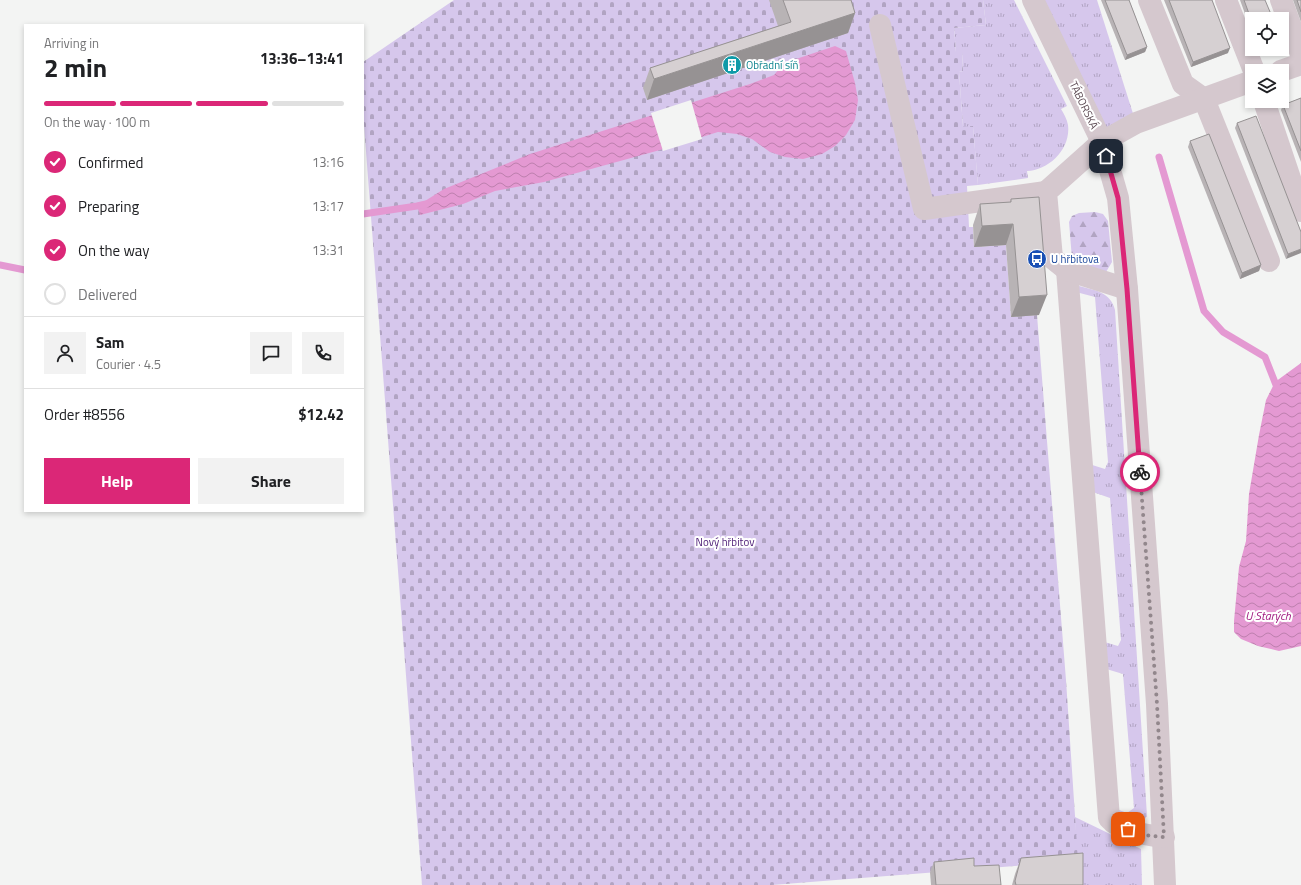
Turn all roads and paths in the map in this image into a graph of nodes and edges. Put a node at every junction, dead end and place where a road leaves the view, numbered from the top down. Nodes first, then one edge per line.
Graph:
1 (1033, 0) edge
2 (1148, 0) edge
3 (1226, 0) edge
4 (1281, 0) edge
5 (880, 26) dead end
6 (1301, 54) edge
7 (1251, 64) edge
8 (1301, 64) edge
9 (1289, 68) edge
10 (1245, 84) edge
11 (1204, 99) junction
12 (1266, 108) edge
13 (1102, 142) junction
14 (1046, 192) junction
15 (1301, 211) edge
16 (1269, 261) dead end
17 (1067, 270) junction
18 (1127, 289) junction
19 (1164, 837) junction
20 (1165, 885) edge

1 - 13 street, TÁBORSKÁ
2 - 11 street
3 - 7 street
4 - 6 street
5 - 14 street
8 - 9 street
10 - 11 street
11 - 13 street
11 - 16 street
12 - 15 street
13 - 14 street
13 - 18 street, TÁBORSKÁ
14 - 17 street
17 - 18 street
17 - 19 street
18 - 19 street, TÁBORSKÁ
19 - 20 street, TÁBORSKÁ

